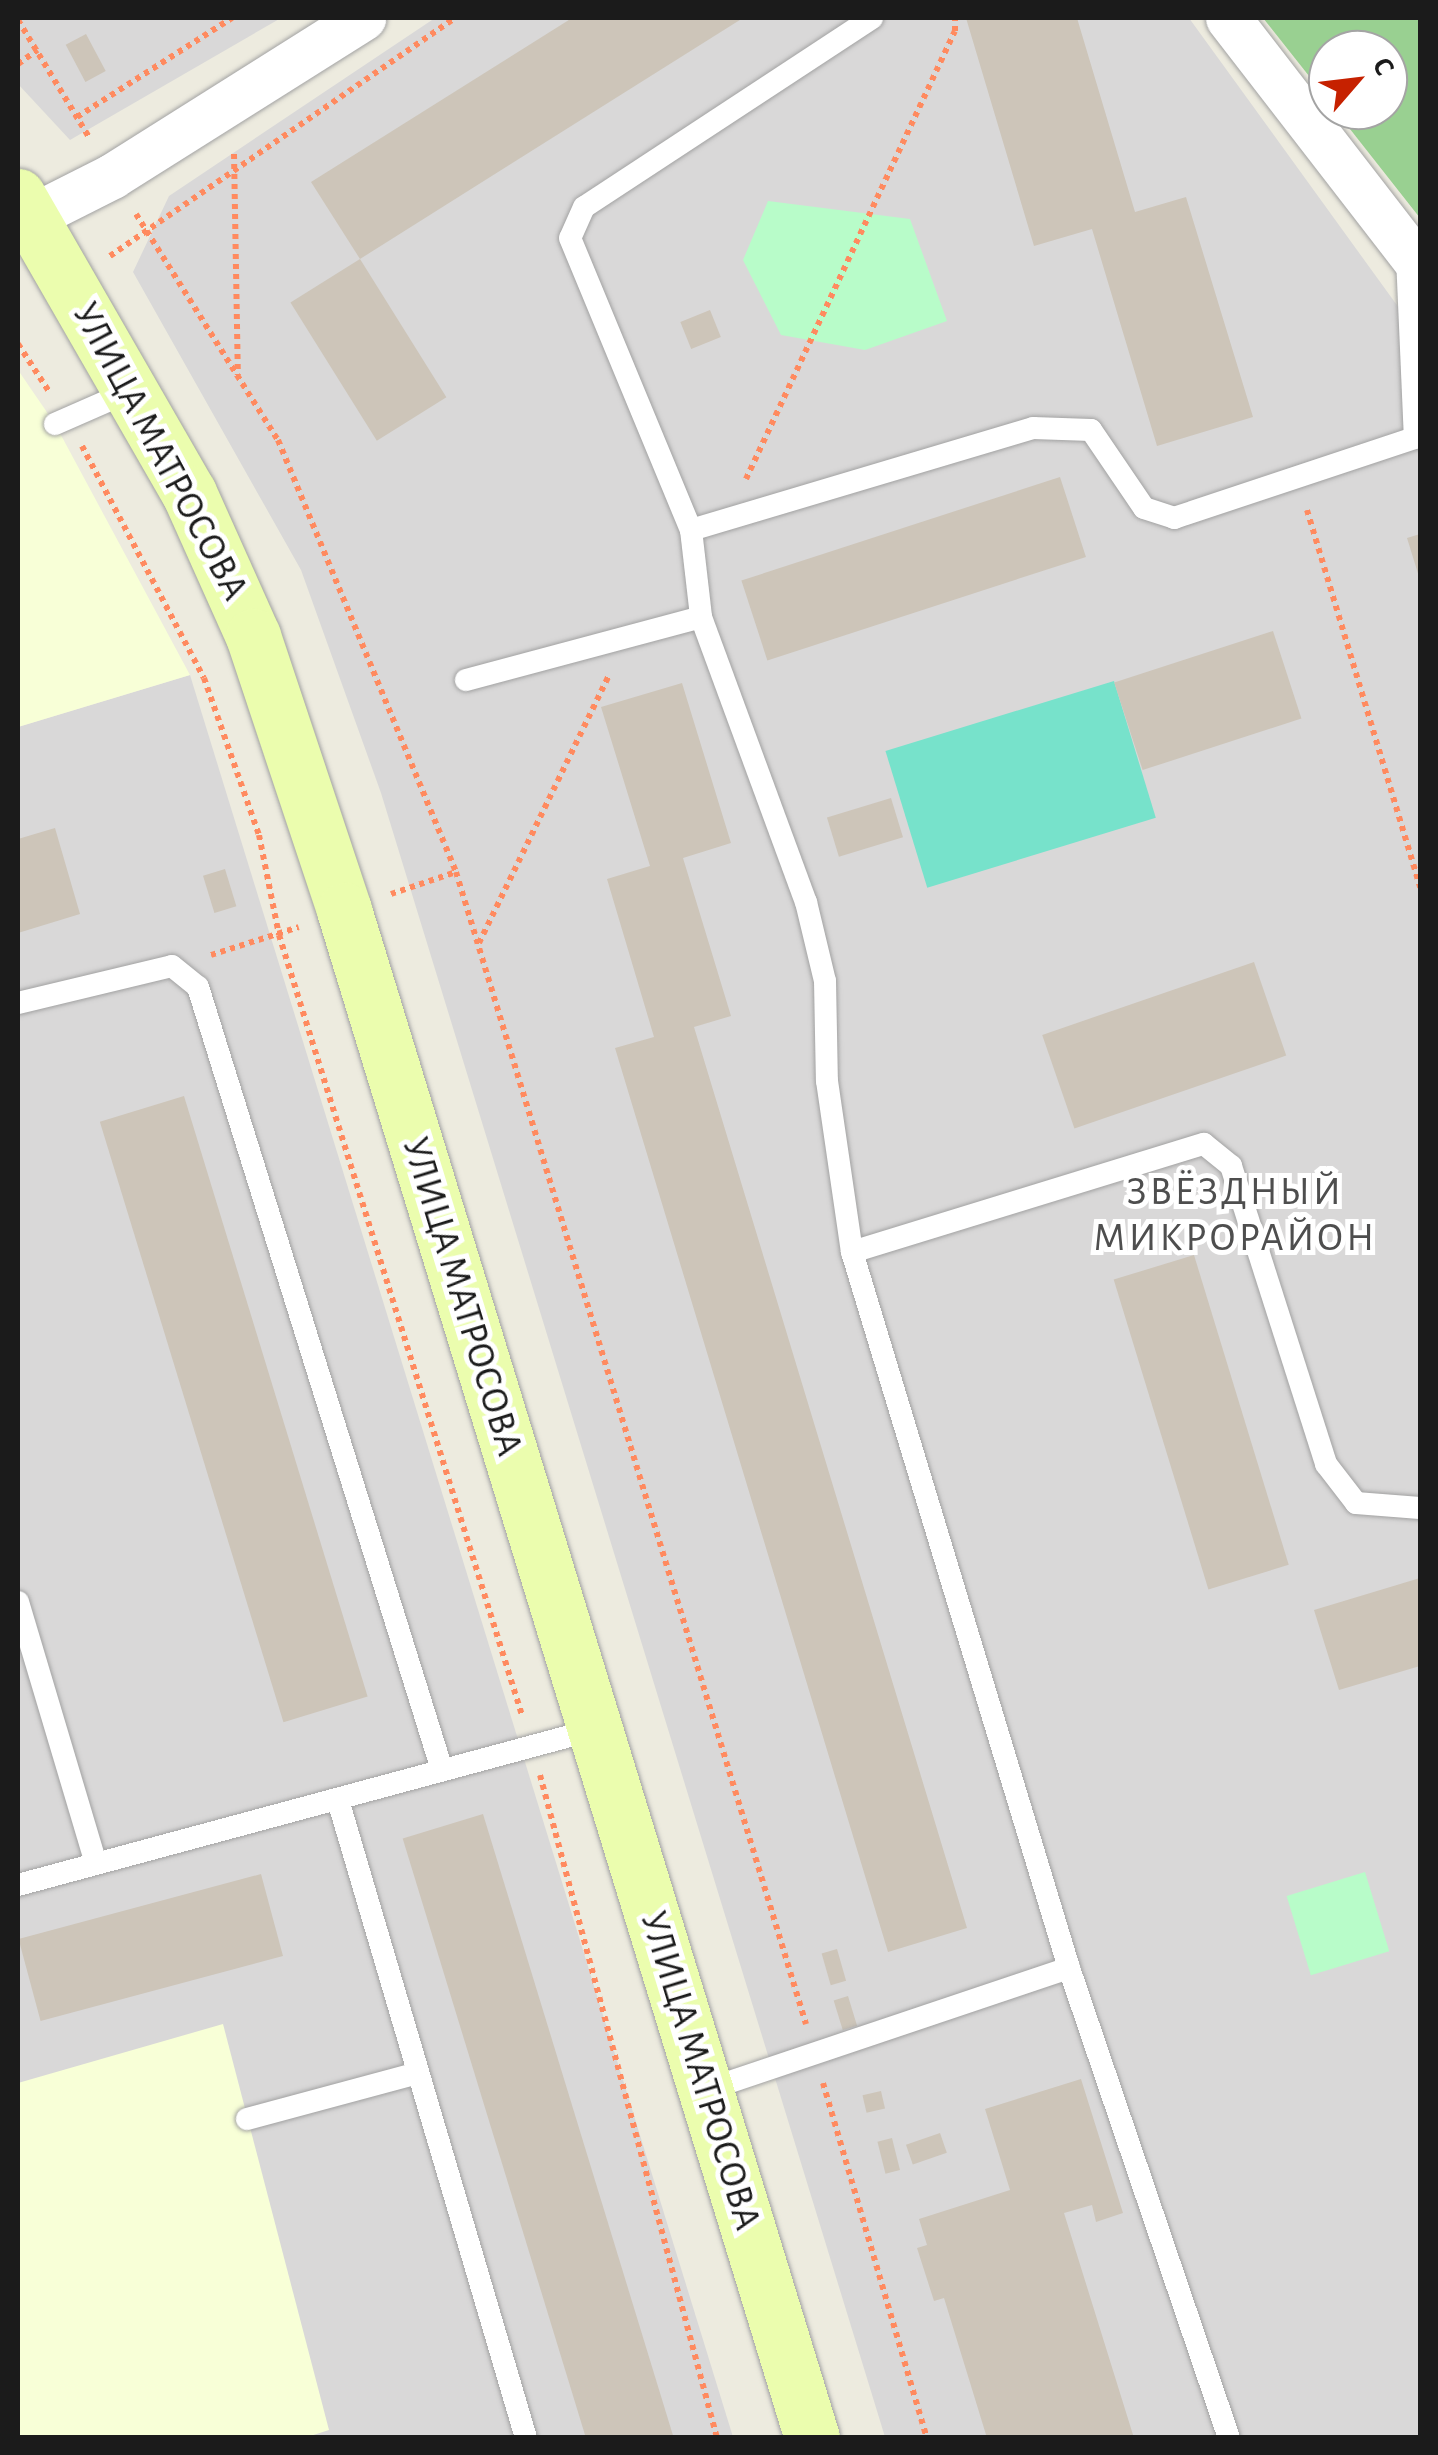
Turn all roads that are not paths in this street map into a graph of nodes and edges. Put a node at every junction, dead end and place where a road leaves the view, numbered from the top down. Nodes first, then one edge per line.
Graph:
1 (363, 18) edge
2 (872, 18) edge
3 (1228, 18) edge
4 (24, 206) edge
5 (1413, 256) edge
6 (133, 390) junction
7 (61, 422) road end
8 (1418, 437) edge
9 (691, 530) junction
10 (700, 617) junction
11 (466, 680) dead end
12 (18, 1003) edge
13 (852, 1252) junction
14 (1420, 1508) edge
15 (18, 1602) edge
16 (592, 1730) junction
17 (442, 1770) junction
18 (338, 1800) junction
19 (96, 1864) junction
20 (18, 1885) edge
21 (1070, 1968) junction
22 (418, 2074) junction
23 (706, 2090) junction
24 (247, 2119) dead end
25 (526, 2438) edge
26 (812, 2438) edge
27 (1229, 2438) edge

1 - 4 street
2 - 9 lane
3 - 5 street
4 - 6 main road, УЛИЦА МАТРОСОВА
5 - 8 lane
6 - 7 lane
6 - 16 main road, УЛИЦА МАТРОСОВА
8 - 9 lane
9 - 10 lane
10 - 11 lane
10 - 13 lane
12 - 17 lane
13 - 14 lane
13 - 21 lane
15 - 19 lane
16 - 17 lane
16 - 23 main road, УЛИЦА МАТРОСОВА
17 - 18 lane
18 - 19 lane
18 - 22 lane
19 - 20 lane
21 - 23 lane
21 - 27 lane
22 - 24 lane
22 - 25 lane
23 - 26 main road, УЛИЦА МАТРОСОВА

